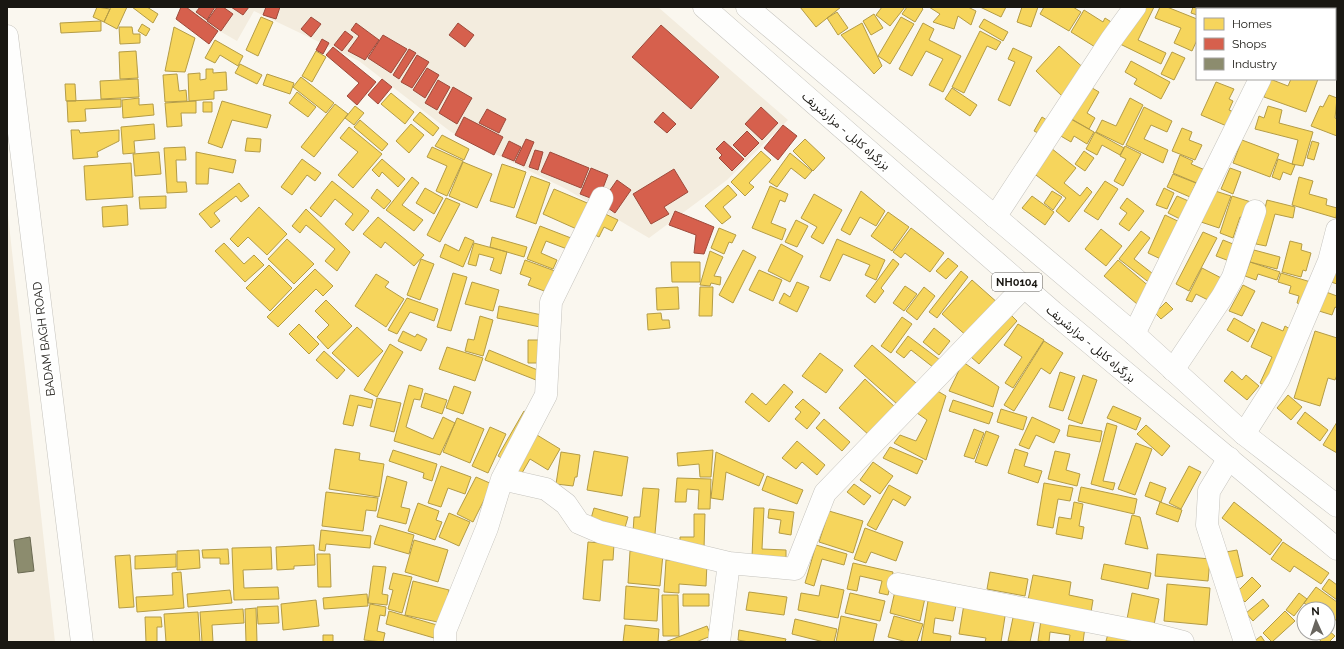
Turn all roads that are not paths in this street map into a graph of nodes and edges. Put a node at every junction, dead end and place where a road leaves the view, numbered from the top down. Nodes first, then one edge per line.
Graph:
1 (704, 7) edge
2 (746, 7) edge
3 (1135, 7) edge
4 (7, 36) edge
5 (1260, 80) edge
6 (602, 198) dead end
7 (1255, 211) dead end
8 (995, 217) junction
9 (1337, 230) edge
10 (1024, 287) junction
11 (1134, 334) junction
12 (1173, 370) junction
13 (1244, 434) junction
14 (1229, 458) junction
15 (502, 479) junction
16 (1337, 506) edge
17 (1337, 549) edge
18 (729, 563) junction
19 (898, 584) dead end
20 (1147, 637) edge
21 (82, 642) edge
22 (445, 642) edge
23 (719, 642) edge
24 (1183, 642) edge
25 (1245, 642) edge

1 - 10 main road, بزرگراه کابل - مزارشریف / NH0104
2 - 8 main road, NH0104
3 - 8 main road
4 - 21 main road, BADAM BAGH ROAD
5 - 11 main road
6 - 15 main road
7 - 12 main road
8 - 11 main road, NH0104
9 - 13 main road
10 - 14 main road, بزرگراه کابل - مزارشریف / NH0104
10 - 18 main road
11 - 12 main road, NH0104
12 - 13 main road, NH0104
13 - 16 main road, NH0104
14 - 17 main road, بزرگراه کابل - مزارشریف / NH0104
14 - 25 main road
15 - 18 main road
15 - 22 main road
18 - 23 main road
19 - 20 main road
20 - 24 main road

